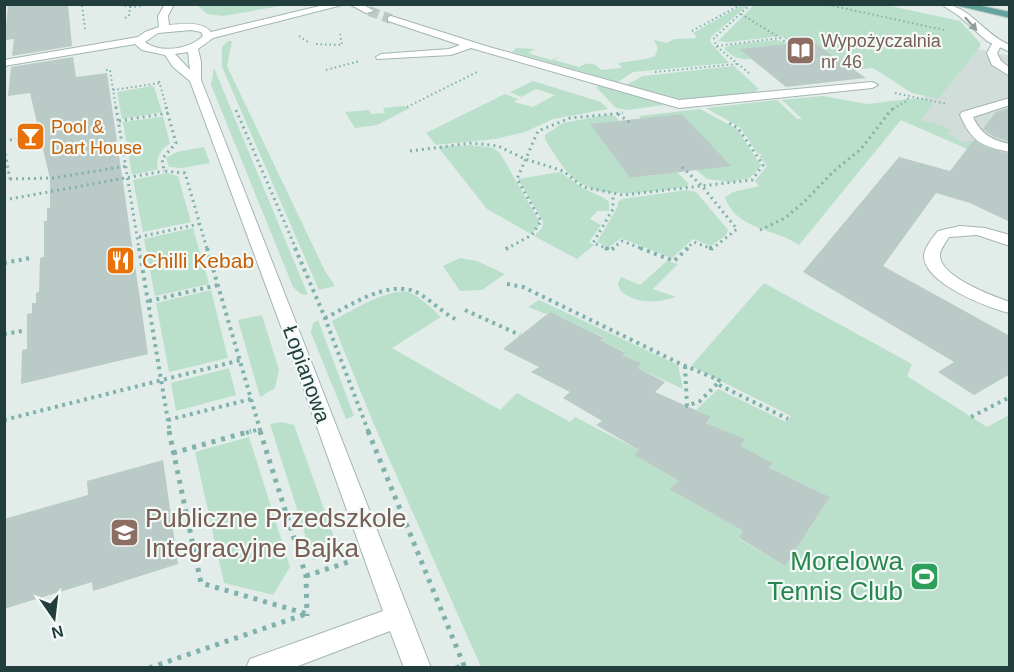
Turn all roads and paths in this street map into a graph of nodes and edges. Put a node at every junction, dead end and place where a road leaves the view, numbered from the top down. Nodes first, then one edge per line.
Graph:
1 (78, 4) edge
2 (116, 4) edge
3 (151, 4) edge
4 (342, 4) edge
5 (353, 4) edge
6 (742, 4) edge
7 (751, 4) edge
8 (824, 4) edge
9 (945, 4) edge
10 (955, 4) edge
11 (130, 7) junction
12 (176, 8) edge
13 (369, 11) tunnel mouth
14 (741, 14) junction
15 (1010, 15) edge
16 (119, 19) dead end
17 (391, 19) tunnel mouth
18 (182, 27) junction
19 (164, 29) junction
20 (693, 32) dead end
21 (86, 33) dead end
22 (207, 33) junction
23 (340, 34) dead end
24 (780, 38) junction
25 (141, 43) junction
26 (316, 44) dead end
27 (471, 44) junction
28 (789, 44) dead end
29 (997, 44) junction
30 (716, 46) junction
31 (192, 47) junction
32 (1010, 48) edge
33 (168, 51) junction
34 (510, 56) junction
35 (381, 57) dead end
36 (360, 61) dead end
37 (4, 63) edge
38 (738, 64) junction
39 (326, 70) dead end
40 (99, 71) dead end
41 (1010, 73) edge
42 (157, 76) dead end
43 (195, 80) junction
44 (160, 83) junction
45 (872, 85) joint
46 (617, 86) junction
47 (113, 90) junction
48 (772, 94) junction
49 (907, 95) junction
50 (1010, 101) edge
51 (691, 102) junction
52 (233, 103) dead end
53 (407, 107) dead end
54 (168, 113) junction
55 (627, 113) dead end
56 (972, 115) junction
57 (119, 121) junction
58 (987, 124) dead end
59 (37, 136) dead end
60 (4, 141) edge
61 (4, 148) edge
62 (1010, 148) edge
63 (410, 151) dead end
64 (763, 154) dead end
65 (756, 155) junction
66 (525, 159) junction
67 (127, 166) junction
68 (682, 167) dead end
69 (164, 171) junction
70 (10, 178) junction
71 (128, 178) junction
72 (4, 180) edge
73 (702, 186) junction
74 (613, 194) junction
75 (4, 200) edge
76 (199, 224) junction
77 (760, 230) dead end
78 (139, 237) junction
79 (1010, 241) edge
80 (506, 249) dead end
81 (30, 258) dead end
82 (4, 263) edge
83 (507, 284) dead end
84 (218, 285) junction
85 (149, 301) junction
86 (1010, 308) edge
87 (465, 310) dead end
88 (325, 318) junction
89 (457, 320) dead end
90 (22, 331) dead end
91 (4, 334) edge
92 (520, 335) dead end
93 (241, 360) junction
94 (685, 366) junction
95 (161, 380) junction
96 (717, 384) junction
97 (1010, 397) edge
98 (251, 399) junction
99 (971, 417) dead end
100 (788, 419) dead end
101 (4, 420) edge
102 (168, 420) junction
103 (260, 429) junction
104 (173, 453) junction
105 (307, 614) junction
106 (397, 617) junction
107 (317, 647) junction
108 (464, 666) edge
109 (149, 668) edge
110 (260, 668) edge
111 (418, 668) edge
112 (456, 668) edge

1 - 21 path
2 - 11 path
3 - 11 path
4 - 22 street
5 - 13 street
6 - 20 path
7 - 14 path
8 - 29 path
9 -> 29 street
10 - 15 main road
11 - 16 path
12 - 18 street
12 - 19 street
14 - 24 path
14 - 30 path
17 - 27 street
18 - 19 street
18 - 22 street
19 - 25 street
22 - 31 street
23 - 26 path
24 - 28 path
24 - 30 path
25 - 33 street
25 - 37 street
27 - 34 street
27 - 35 street
29 - 32 street
29 - 41 street
30 - 38 path
31 - 33 street
31 - 43 street, Łopianowa
33 - 43 street, Łopianowa
34 - 46 street
34 - 53 path
36 - 39 path
38 - 46 path
38 - 48 path
40 - 47 path
42 - 44 path
43 - 106 street, Łopianowa
44 - 47 path
44 - 54 path
45 - 48 street
45 - 49 path
46 - 51 street
47 - 57 path
48 - 51 street
49 - 56 path
49 - 77 path
50 - 56 street
51 - 65 path
52 - 88 path
54 - 57 path
54 - 69 path
55 - 66 path
56 - 58 street
56 - 62 street
57 - 67 path
59 - 60 path
61 - 70 path
63 - 66 path
64 - 65 path
65 - 73 path
66 - 74 path
66 - 80 path
67 - 70 path
67 - 71 path
68 - 73 path
69 - 71 path
69 - 76 path
70 - 72 path
71 - 75 path
71 - 78 path
73 - 74 path
73 - 74 path
76 - 78 path
76 - 84 path
78 - 85 path
79 - 86 street
81 - 82 path
83 - 94 path
84 - 85 path
84 - 93 path
85 - 95 path
87 - 92 path
88 - 89 path
88 - 108 path
90 - 91 path
93 - 95 path
93 - 98 path
94 - 96 path
94 - 96 path
95 - 101 path
95 - 102 path
96 - 100 path
97 - 99 path
98 - 102 path
98 - 103 path
102 - 104 path
103 - 104 path
103 - 105 path
104 - 105 path
105 - 107 path
105 - 109 path
106 - 107 street
106 - 111 street, Łopianowa
107 - 110 street
108 - 112 path

